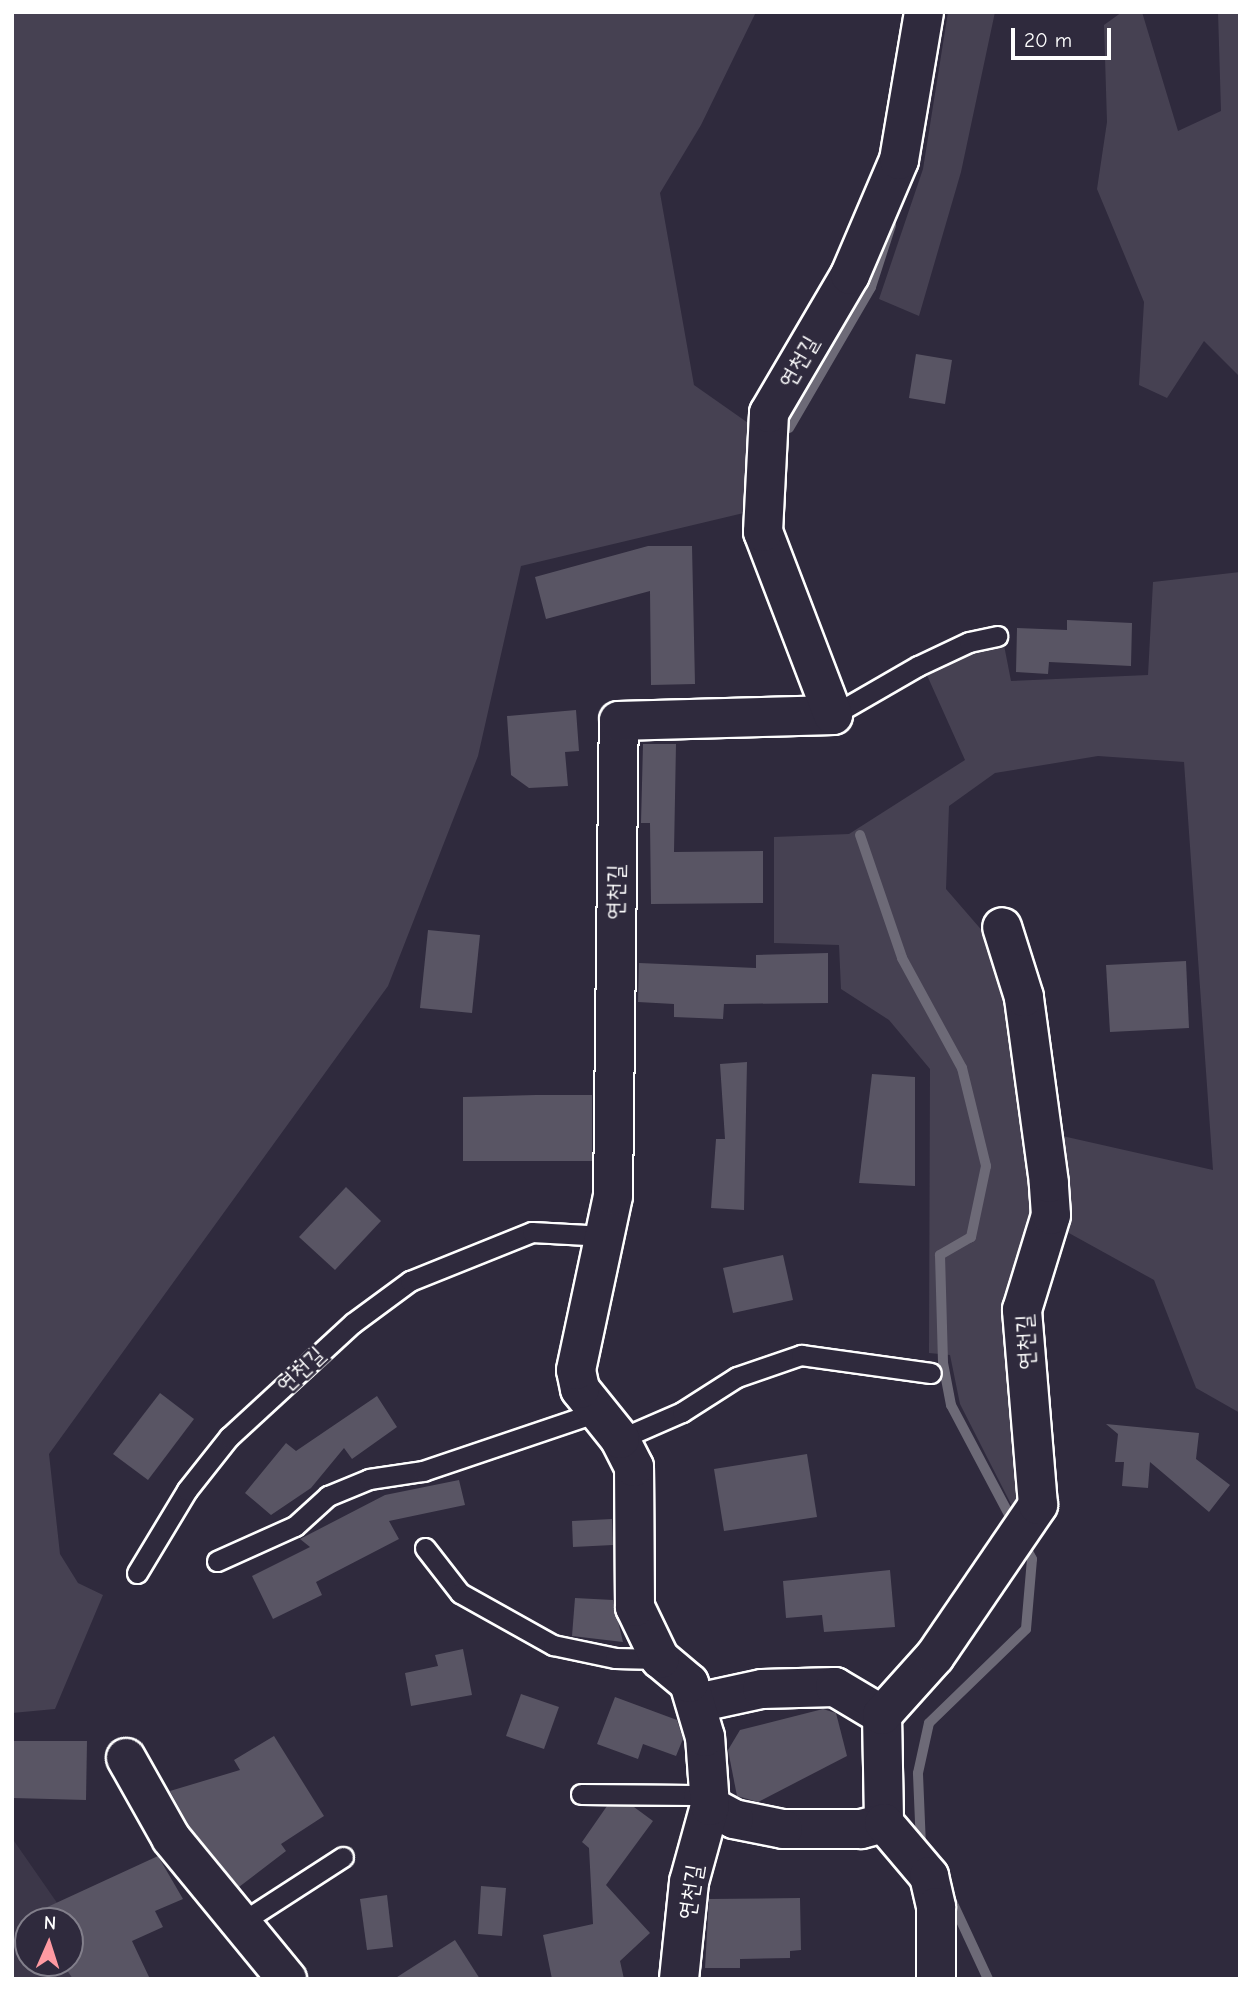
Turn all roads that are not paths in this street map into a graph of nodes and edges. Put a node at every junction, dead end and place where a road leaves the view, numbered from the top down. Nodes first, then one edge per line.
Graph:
1 (924, 12) edge
2 (997, 636) dead end
3 (833, 715) junction
4 (1002, 926) dead end
5 (605, 1236) junction
6 (931, 1373) dead end
7 (607, 1426) junction
8 (425, 1548) dead end
9 (217, 1561) dead end
10 (137, 1573) dead end
11 (660, 1659) junction
12 (698, 1703) junction
13 (882, 1715) junction
14 (126, 1758) dead end
15 (582, 1794) dead end
16 (710, 1806) junction
17 (884, 1824) junction
18 (343, 1857) dead end
19 (242, 1922) junction
20 (287, 1979) edge
21 (679, 1979) edge
22 (936, 1979) edge

1 - 3 street, 연천길
2 - 3 lane, 연천길
3 - 5 street, 연천길
4 - 13 street, 연천길
5 - 7 street, 연천길
5 - 10 lane, 연천길
6 - 7 lane
7 - 9 lane
7 - 11 street, 연천길
8 - 11 lane
11 - 12 street, 연천길
12 - 13 street
12 - 16 street, 연천길
13 - 17 street
14 - 19 street
15 - 16 lane
16 - 17 street
16 - 21 street, 연천길
17 - 22 street
18 - 19 lane
19 - 20 street

